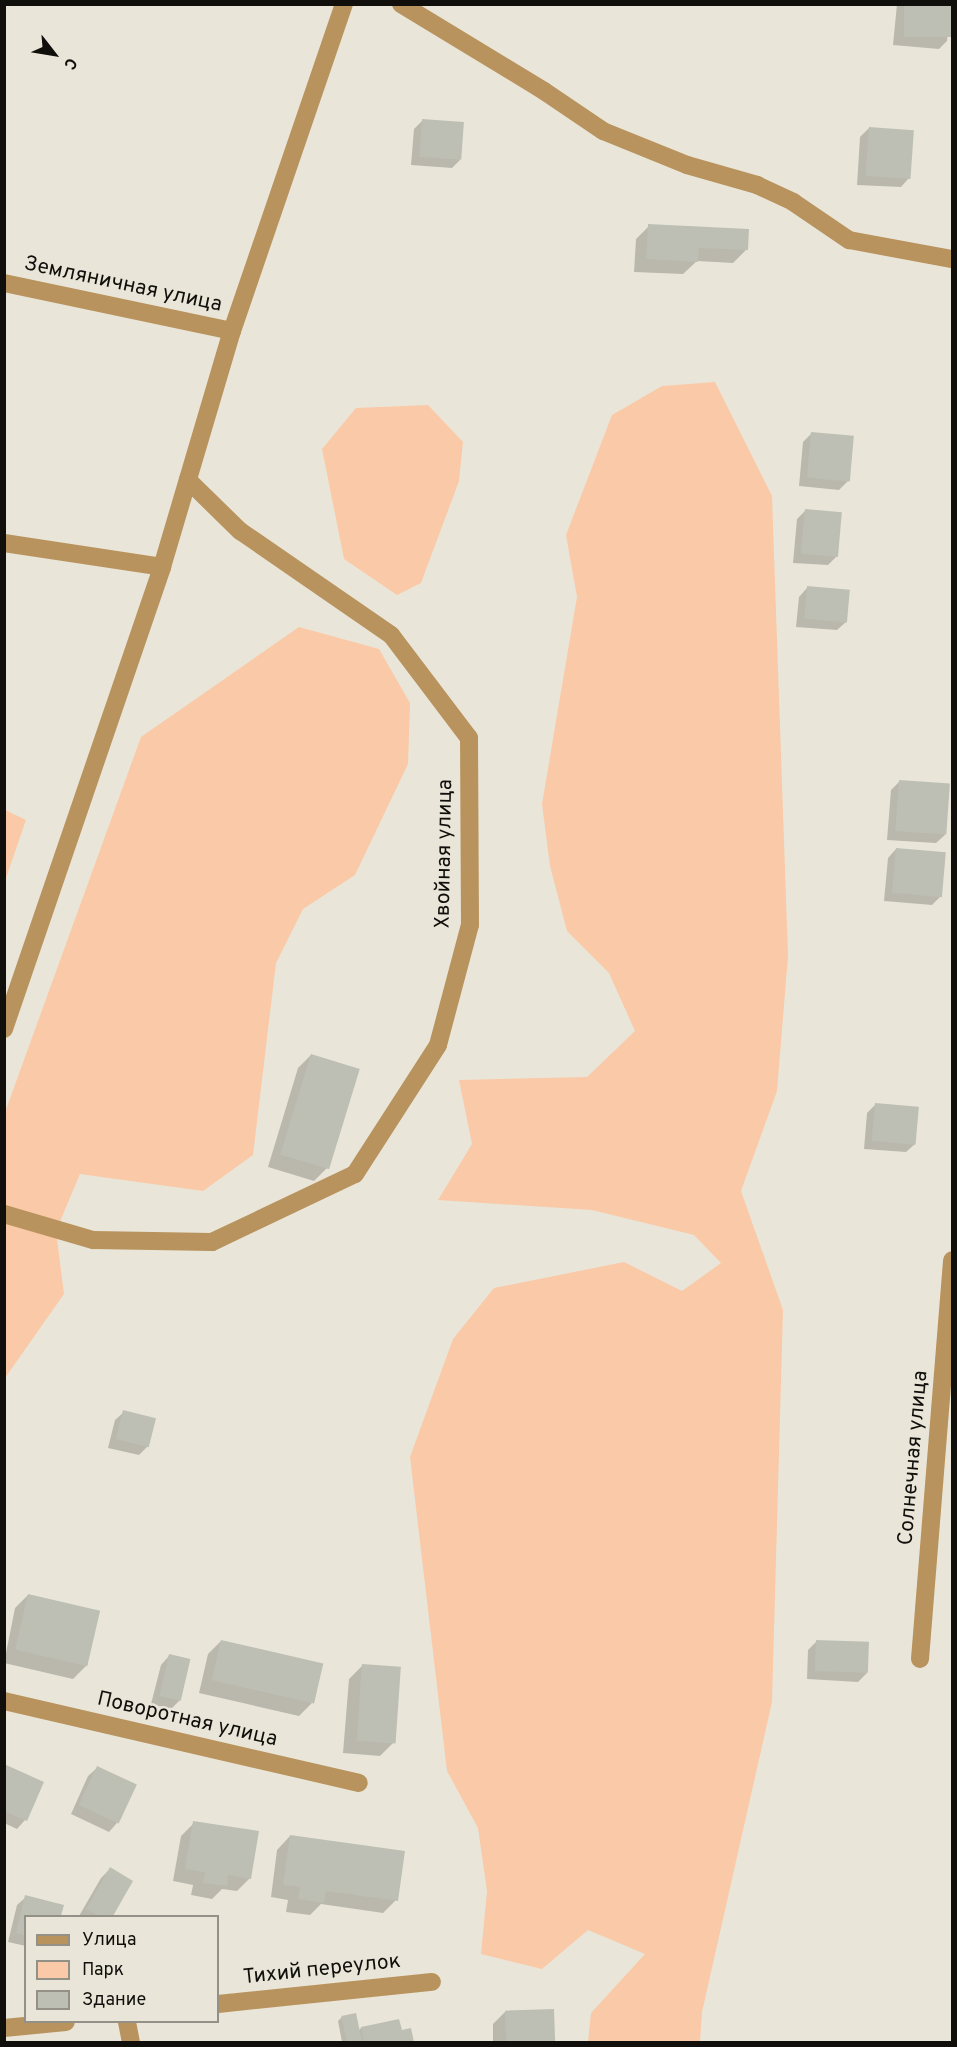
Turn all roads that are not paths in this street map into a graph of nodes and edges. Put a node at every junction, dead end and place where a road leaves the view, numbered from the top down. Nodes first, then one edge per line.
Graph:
1 (344, 4) edge
2 (401, 4) edge
3 (952, 259) edge
4 (4, 283) edge
5 (232, 331) junction
6 (188, 480) junction
7 (4, 543) edge
8 (162, 567) junction
9 (4, 1029) edge
10 (4, 1214) edge
11 (952, 1260) edge
12 (920, 1659) dead end
13 (4, 1701) edge
14 (359, 1783) dead end
15 (432, 1982) dead end
16 (219, 2004) edge
17 (56, 2023) edge
18 (127, 2023) edge
19 (4, 2028) edge
20 (131, 2043) edge

1 - 5 street
2 - 3 street
4 - 5 street, Земляничная улица
5 - 6 street
6 - 8 street
6 - 10 street, Хвойная улица
7 - 8 street
8 - 9 street
11 - 12 street, Солнечная улица
13 - 14 street, Поворотная улица
15 - 16 street, Тихий переулок
17 - 19 street
18 - 20 street

